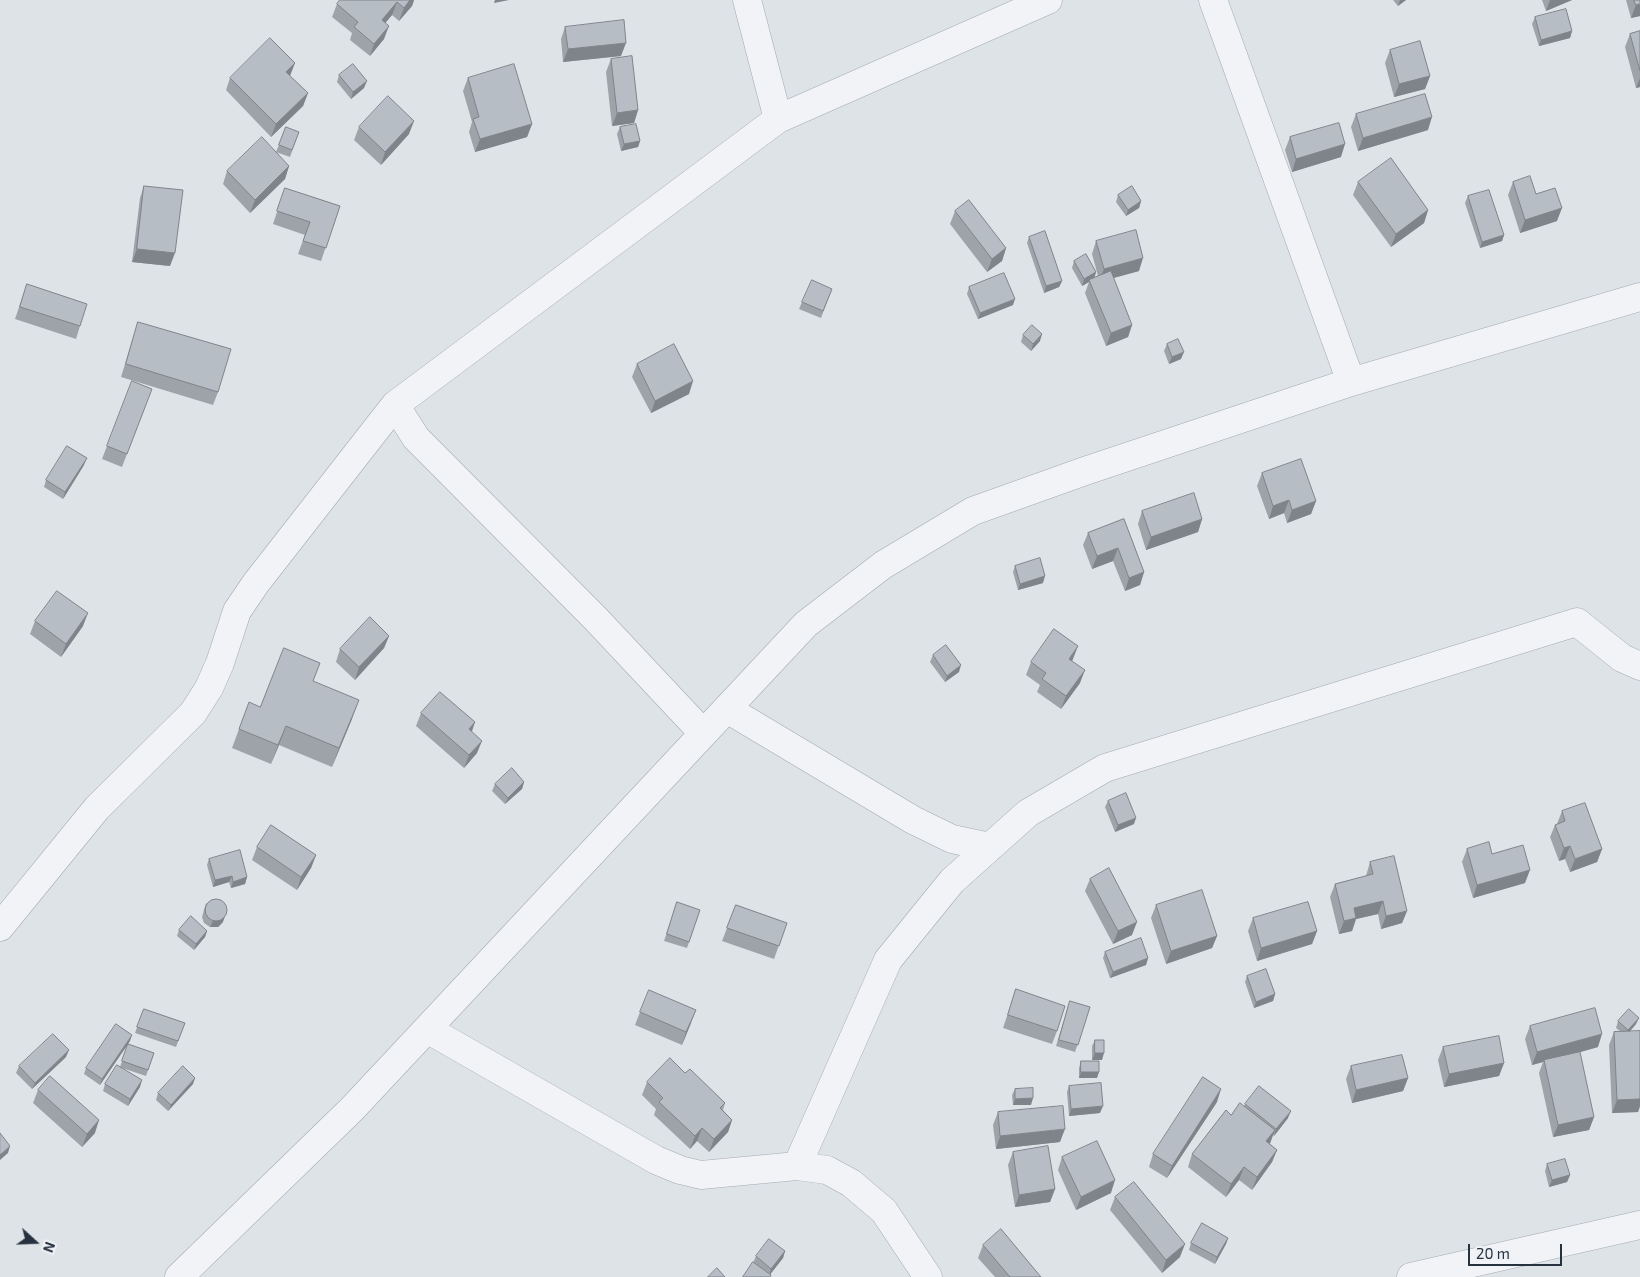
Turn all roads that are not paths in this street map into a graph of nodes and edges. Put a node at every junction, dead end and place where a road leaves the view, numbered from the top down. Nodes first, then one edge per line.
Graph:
1 (747, 0) edge
2 (1048, 0) edge
3 (1213, 0) edge
4 (778, 119) junction
5 (1640, 297) edge
6 (1351, 382) junction
7 (395, 405) junction
8 (1640, 666) edge
9 (727, 709) junction
10 (704, 733) junction
11 (990, 847) junction
12 (0, 927) edge
13 (427, 1029) junction
14 (797, 1166) junction
15 (1640, 1225) edge
16 (179, 1277) edge
17 (928, 1277) edge
18 (1412, 1277) edge

1 - 4 street
2 - 4 street
3 - 6 street
4 - 7 street
5 - 6 street
6 - 9 street
7 - 10 street
7 - 12 street
8 - 11 street
9 - 10 street
9 - 11 street
10 - 13 street
11 - 14 street
13 - 14 street
13 - 16 street
14 - 17 street
15 - 18 street

